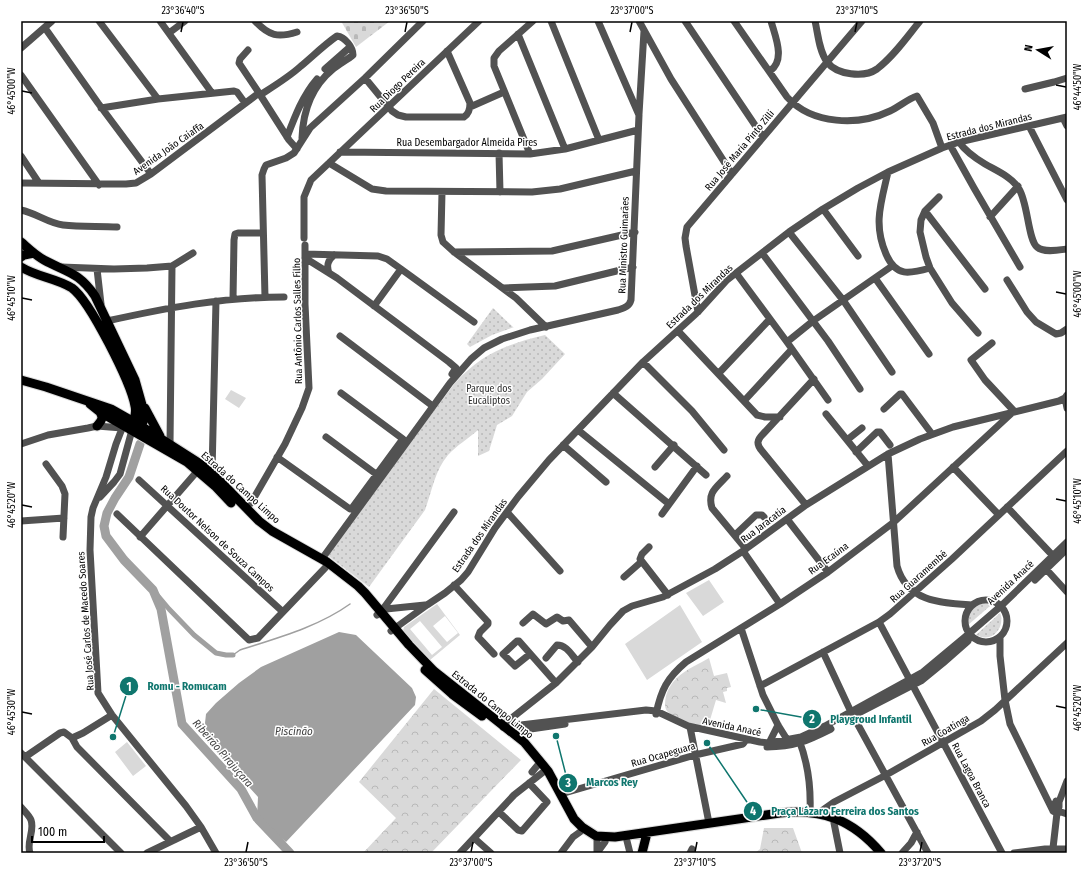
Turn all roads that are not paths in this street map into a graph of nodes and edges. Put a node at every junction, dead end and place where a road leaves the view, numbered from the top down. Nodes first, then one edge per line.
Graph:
1 (52, 21) edge
2 (99, 21) edge
3 (160, 21) edge
4 (185, 21) edge
5 (256, 21) edge
6 (423, 21) edge
7 (478, 21) edge
8 (533, 21) edge
9 (551, 21) edge
10 (598, 21) edge
11 (639, 21) edge
12 (684, 21) edge
13 (734, 21) edge
14 (771, 21) edge
15 (815, 21) edge
16 (861, 21) edge
17 (920, 21) edge
18 (45, 28) junction
19 (644, 31) junction
20 (297, 32) dead end
21 (169, 33) junction
22 (518, 34) junction
23 (350, 46) junction
24 (21, 48) edge
25 (248, 50) dead end
26 (447, 51) junction
27 (827, 62) junction
28 (770, 71) junction
29 (21, 75) edge
30 (365, 78) junction
31 (1067, 78) edge
32 (1025, 89) dead end
33 (504, 92) junction
34 (212, 93) junction
35 (259, 94) junction
36 (640, 94) junction
37 (630, 95) junction
38 (158, 99) junction
39 (793, 102) junction
40 (246, 103) junction
41 (388, 107) junction
42 (470, 107) junction
43 (101, 108) junction
44 (639, 115) junction
45 (1065, 117) edge
46 (1029, 126) junction
47 (1067, 126) edge
48 (638, 130) junction
49 (287, 137) junction
50 (763, 137) junction
51 (302, 139) junction
52 (599, 140) junction
53 (960, 142) junction
54 (950, 145) junction
55 (942, 148) junction
56 (297, 149) junction
57 (565, 149) junction
58 (340, 152) junction
59 (499, 153) junction
60 (530, 154) junction
61 (21, 156) edge
62 (329, 163) junction
63 (636, 171) junction
64 (888, 172) junction
65 (151, 174) junction
66 (732, 174) junction
67 (21, 183) edge
68 (39, 183) junction
69 (99, 185) junction
70 (1018, 186) junction
71 (442, 192) junction
72 (500, 192) junction
73 (939, 197) dead end
74 (1067, 200) edge
75 (823, 209) junction
76 (21, 210) edge
77 (925, 212) junction
78 (990, 217) junction
79 (117, 227) dead end
80 (635, 232) junction
81 (789, 232) junction
82 (264, 233) junction
83 (21, 242) edge
84 (1067, 249) edge
85 (454, 252) junction
86 (762, 252) junction
87 (34, 253) junction
88 (193, 253) dead end
89 (334, 254) junction
90 (305, 256) junction
91 (858, 256) dead end
92 (21, 257) edge
93 (22, 266) edge
94 (172, 266) junction
95 (892, 266) junction
96 (60, 267) junction
97 (633, 267) junction
98 (1020, 267) dead end
99 (401, 268) junction
100 (930, 268) junction
101 (97, 269) junction
102 (329, 273) junction
103 (736, 273) junction
104 (874, 278) junction
105 (1007, 280) dead end
106 (504, 288) junction
107 (985, 288) dead end
108 (265, 297) junction
109 (284, 297) dead end
110 (233, 299) junction
111 (843, 300) junction
112 (216, 301) junction
113 (374, 306) junction
114 (172, 307) junction
115 (101, 308) junction
116 (698, 312) junction
117 (770, 319) junction
118 (107, 321) junction
119 (813, 321) junction
120 (474, 322) dead end
121 (546, 327) junction
122 (1067, 329) edge
123 (678, 331) junction
124 (978, 333) dead end
125 (340, 336) dead end
126 (787, 342) junction
127 (992, 342) dead end
128 (792, 349) junction
129 (929, 354) dead end
130 (643, 362) junction
131 (892, 372) dead end
132 (718, 374) junction
133 (814, 379) junction
134 (21, 380) edge
135 (860, 389) dead end
136 (341, 393) dead end
137 (613, 393) junction
138 (1066, 397) edge
139 (84, 399) junction
140 (828, 400) dead end
141 (744, 401) junction
142 (143, 404) junction
143 (430, 404) junction
144 (884, 408) dead end
145 (1067, 408) edge
146 (1014, 411) junction
147 (100, 412) junction
148 (826, 414) dead end
149 (780, 417) junction
150 (97, 426) junction
151 (130, 426) junction
152 (862, 428) dead end
153 (578, 430) junction
154 (932, 434) junction
155 (326, 437) dead end
156 (162, 439) junction
157 (403, 439) junction
158 (847, 440) junction
159 (21, 444) edge
160 (170, 444) junction
161 (563, 445) junction
162 (890, 445) dead end
163 (674, 446) junction
164 (724, 450) dead end
165 (1067, 451) edge
166 (856, 452) junction
167 (888, 454) junction
168 (277, 457) junction
169 (46, 464) dead end
170 (697, 466) junction
171 (868, 466) junction
172 (655, 467) dead end
173 (953, 467) junction
174 (200, 468) junction
175 (376, 474) junction
176 (706, 475) dead end
177 (209, 476) junction
178 (727, 476) dead end
179 (106, 477) junction
180 (139, 480) dead end
181 (114, 482) junction
182 (606, 482) dead end
183 (98, 500) junction
184 (251, 503) dead end
185 (167, 504) junction
186 (670, 504) junction
187 (806, 505) junction
188 (1007, 507) junction
189 (454, 512) dead end
190 (507, 512) junction
191 (117, 514) dead end
192 (662, 514) dead end
193 (999, 514) junction
194 (764, 517) dead end
195 (64, 518) junction
196 (787, 518) junction
197 (21, 520) edge
198 (894, 522) junction
199 (735, 535) junction
200 (63, 537) dead end
201 (140, 537) junction
202 (1067, 542) edge
203 (650, 547) dead end
204 (745, 550) junction
205 (1067, 550) edge
206 (324, 556) dead end
207 (1054, 558) junction
208 (641, 562) junction
209 (325, 568) junction
210 (1046, 569) junction
211 (560, 571) dead end
212 (828, 572) junction
213 (624, 577) dead end
214 (454, 585) junction
215 (1067, 592) edge
216 (915, 593) junction
217 (668, 595) junction
218 (427, 604) junction
219 (780, 604) junction
220 (951, 604) junction
221 (972, 605) junction
222 (1002, 607) junction
223 (283, 612) junction
224 (380, 612) junction
225 (967, 613) junction
226 (523, 622) dead end
227 (879, 622) junction
228 (741, 628) junction
229 (393, 630) junction
230 (971, 635) junction
231 (1000, 637) junction
232 (991, 641) junction
233 (1067, 643) edge
234 (592, 647) junction
235 (823, 652) junction
236 (494, 654) dead end
237 (530, 654) dead end
238 (1000, 656) junction
239 (546, 658) dead end
240 (578, 662) junction
241 (912, 682) junction
242 (556, 683) junction
243 (760, 686) junction
244 (1005, 700) junction
245 (656, 713) junction
246 (852, 714) junction
247 (112, 715) junction
248 (778, 725) junction
249 (505, 729) junction
250 (690, 729) junction
251 (72, 738) junction
252 (788, 741) junction
253 (800, 741) junction
254 (745, 742) junction
255 (769, 743) junction
256 (944, 743) junction
257 (23, 755) edge
258 (695, 755) junction
259 (534, 774) junction
260 (886, 775) junction
261 (1067, 781) edge
262 (1065, 790) edge
263 (561, 794) junction
264 (1045, 794) junction
265 (1057, 801) junction
266 (21, 807) edge
267 (499, 812) junction
268 (1056, 812) junction
269 (814, 813) junction
270 (1067, 814) edge
271 (708, 823) junction
272 (834, 823) junction
273 (201, 827) junction
274 (917, 832) junction
275 (576, 833) junction
276 (646, 835) junction
277 (474, 838) junction
278 (170, 841) junction
279 (601, 841) junction
280 (627, 841) junction
281 (1067, 849) edge
282 (1048, 850) edge
283 (30, 853) edge
284 (120, 853) edge
285 (147, 853) edge
286 (216, 853) edge
287 (460, 853) edge
288 (491, 853) edge
289 (561, 853) edge
290 (597, 853) edge
291 (630, 853) edge
292 (642, 853) edge
293 (840, 853) edge
294 (874, 853) edge
295 (881, 853) edge
296 (902, 853) edge
297 (928, 853) edge
298 (1002, 853) edge
299 (1014, 853) edge

1 - 18 street
2 - 38 street
3 - 21 street
4 - 21 street
5 - 20 street
6 - 30 street
7 - 26 street, Rua Diogo Pereira
8 - 22 street
9 - 52 street
10 - 37 street
11 - 19 street
12 - 50 street
13 - 28 street
14 - 28 street
15 - 27 street
16 - 27 street, Rua José Maria Pinto Zilli
17 - 27 street
18 - 24 street
18 - 43 street
19 - 36 street, Rua Ministro Guimarães
19 - 66 street
21 - 34 street
22 - 33 street
22 - 57 street
23 - 35 street, Avenida João Caiaffa
23 - 49 street
23 - 51 street
25 - 35 street
26 - 41 street, Rua Diogo Pereira
26 - 42 street
27 - 39 street, Rua José Maria Pinto Zilli
28 - 39 street
29 - 69 street
30 - 41 street
30 - 51 street
31 - 32 street
33 - 42 street
33 - 60 street
34 - 38 street
34 - 40 street
35 - 40 street, Avenida João Caiaffa
35 - 49 street
36 - 37 street
36 - 44 street, Rua Ministro Guimarães
37 - 44 street
38 - 43 street
39 - 50 street, Rua José Maria Pinto Zilli
39 - 55 street
40 - 65 street, Avenida João Caiaffa
41 - 42 street
41 - 58 street, Rua Diogo Pereira
43 - 65 street
44 - 48 street, Rua Ministro Guimarães
45 - 46 street, Estrada dos Mirandas
45 - 47 street
46 - 53 street, Estrada dos Mirandas
46 - 74 street
48 - 52 street, Rua Desembargador Almeida Pires
48 - 63 street, Rua Ministro Guimarães
49 - 56 street
50 - 66 street, Rua José Maria Pinto Zilli
51 - 56 street
52 - 57 street, Rua Desembargador Almeida Pires
53 - 54 street, Estrada dos Mirandas
53 - 70 street
54 - 55 street, Estrada dos Mirandas
54 - 78 street
55 - 64 street, Estrada dos Mirandas
56 - 82 street
57 - 60 street, Rua Desembargador Almeida Pires
58 - 59 street, Rua Desembargador Almeida Pires
58 - 62 street, Rua Diogo Pereira
59 - 60 street, Rua Desembargador Almeida Pires
59 - 72 street
61 - 68 street
62 - 71 street
62 - 90 street, Rua Antônio Carlos Salles Filho
63 - 72 street
63 - 80 street, Rua Ministro Guimarães
64 - 75 street, Estrada dos Mirandas
64 - 95 street
65 - 69 street, Avenida João Caiaffa
66 - 116 street, Rua José Maria Pinto Zilli
67 - 68 street, Avenida João Caiaffa
68 - 69 street, Avenida João Caiaffa
70 - 78 street
70 - 84 street
71 - 72 street
71 - 85 street
73 - 77 street
75 - 81 street, Estrada dos Mirandas
75 - 91 street
76 - 79 street
77 - 100 street
77 - 107 street
78 - 98 street
80 - 85 street
80 - 97 street, Rua Ministro Guimarães
81 - 86 street, Estrada dos Mirandas
81 - 111 street
82 - 108 street
82 - 110 street
83 - 87 main road
85 - 106 street
86 - 103 street, Estrada dos Mirandas
86 - 119 street
87 - 92 main road
87 - 96 main road
88 - 94 street
89 - 90 street
89 - 99 street
89 - 102 street
90 - 102 street
90 - 168 street, Rua Antônio Carlos Salles Filho
93 - 151 main road
94 - 101 street
94 - 114 street
95 - 100 street
95 - 104 street
96 - 101 street
96 - 115 main road
97 - 106 street
97 - 121 street, Rua Ministro Guimarães
99 - 113 street
99 - 120 street
100 - 124 street
101 - 115 street
102 - 113 street
103 - 116 street, Estrada dos Mirandas
103 - 117 street
104 - 111 street
104 - 129 street
105 - 122 street
106 - 121 street
108 - 109 street
108 - 110 street
110 - 112 street
111 - 119 street
111 - 131 street
112 - 114 street
112 - 177 street
113 - 143 street
114 - 118 street
114 - 160 street
115 - 118 main road
116 - 123 street, Estrada dos Mirandas
117 - 126 street
117 - 132 street
118 - 142 main road
119 - 126 street
119 - 135 street
121 - 206 street
123 - 130 street, Estrada dos Mirandas
123 - 132 street
125 - 143 street
126 - 128 street
127 - 146 street
128 - 133 street
128 - 141 street
130 - 137 street, Estrada dos Mirandas
130 - 164 street
132 - 141 street
133 - 140 street
133 - 149 street
134 - 139 main road
136 - 157 street
137 - 153 street, Estrada dos Mirandas
137 - 163 street
138 - 145 street
138 - 146 street, Rua Jaracatia
139 - 147 main road
139 - 151 main road
141 - 149 street
142 - 151 main road
142 - 156 main road
143 - 157 street
144 - 154 street
146 - 154 street, Rua Jaracatia
146 - 173 street, Rua Ecaúna
147 - 150 main road
147 - 151 main road
148 - 158 street
149 - 187 street
150 - 151 street
150 - 159 street
151 - 156 main road, Estrada do Campo Limpo
151 - 174 main road, Estrada do Campo Limpo
151 - 179 street, Rua José Carlos de Macedo Soares
151 - 181 street, Rua José Carlos de Macedo Soares
152 - 158 street
153 - 161 street, Estrada dos Mirandas
153 - 186 street
154 - 167 street, Rua Jaracatia
155 - 175 street
156 - 160 main road, Estrada do Campo Limpo
157 - 175 street
158 - 166 street
160 - 174 main road, Estrada do Campo Limpo
161 - 182 street
161 - 190 street, Estrada dos Mirandas
162 - 166 street
163 - 170 street
163 - 172 street
165 - 188 street, Rua Guaramembé
166 - 171 street
167 - 171 street, Rua Jaracatia
167 - 198 street
168 - 175 street
168 - 184 street, Rua Antônio Carlos Salles Filho
169 - 195 street
170 - 176 street
170 - 186 street
171 - 187 street, Rua Jaracatia
173 - 193 street
173 - 198 street, Rua Ecaúna
174 - 177 main road, Estrada do Campo Limpo
174 - 185 street
177 - 209 main road, Estrada do Campo Limpo
177 - 224 main road, Estrada do Campo Limpo
178 - 199 street
179 - 181 street
179 - 183 street, Rua José Carlos de Macedo Soares
180 - 185 street, Rua Doutor Nelson de Souza Campos
181 - 183 street, Rua José Carlos de Macedo Soares
183 - 247 street, Rua José Carlos de Macedo Soares
185 - 201 street
185 - 223 street, Rua Doutor Nelson de Souza Campos
186 - 192 street
187 - 196 street, Rua Jaracatia
188 - 193 street, Rua Guaramembé
188 - 207 street
189 - 224 street
190 - 211 street
190 - 214 street, Estrada dos Mirandas
191 - 201 street
193 - 216 street, Rua Guaramembé
194 - 199 street
195 - 197 street
195 - 200 street
196 - 204 street, Rua Jaracatia
196 - 212 street
198 - 212 street, Rua Ecaúna
198 - 216 street
199 - 204 street
201 - 223 street
202 - 207 street, Avenida Anacé
203 - 208 street
204 - 217 street, Rua Jaracatia
204 - 219 street
205 - 207 street, Avenida Anacé
207 - 210 street, Avenida Anacé
207 - 222 street, Avenida Anacé
208 - 213 street
208 - 217 street
209 - 223 street
209 - 224 main road, Estrada do Campo Limpo
210 - 215 street
210 - 222 street, Avenida Anacé
212 - 219 street, Rua Ecaúna
214 - 218 street, Estrada dos Mirandas
214 - 236 street
216 - 220 street
216 - 227 street, Rua Guaramembé
217 - 234 street, Rua Jaracatia
218 - 224 street, Estrada dos Mirandas
218 - 229 street, Estrada dos Mirandas
219 - 228 street, Rua Ecaúna
220 - 221 street
220 - 225 street
221 - 222 street
221 - 225 street
222 - 230 street, Avenida Anacé
222 - 231 street
224 - 229 main road, Estrada do Campo Limpo
225 - 230 street
226 - 234 street
227 - 235 street, Rua Guaramembé
227 - 241 street, Rua Lagoa Branca
228 - 243 street
228 - 245 street, Rua Ecaúna
229 - 249 main road, Estrada do Campo Limpo
230 - 232 street
230 - 241 street, Avenida Anacé
231 - 232 street
231 - 238 street
232 - 238 street
233 - 244 street, Rua Coatinga
234 - 240 street, Rua Jaracatia
235 - 243 street, Rua Guaramembé
235 - 246 street
237 - 242 street
238 - 244 street
239 - 240 street
240 - 242 street, Rua Jaracatia
241 - 246 street, Avenida Anacé
241 - 256 street, Rua Lagoa Branca
242 - 249 street, Rua Jaracatia
243 - 248 street
244 - 256 street, Rua Coatinga
244 - 264 street
245 - 249 street, Avenida Anacé
245 - 250 street, Avenida Anacé
246 - 253 street, Avenida Anacé
246 - 260 street
247 - 251 street
247 - 273 street, Rua José Carlos de Macedo Soares
248 - 252 street
248 - 255 street
249 - 259 main road, Estrada do Campo Limpo
249 - 263 main road, Estrada do Campo Limpo
250 - 254 street, Avenida Anacé
250 - 258 street
251 - 257 street
251 - 278 street
252 - 253 street, Avenida Anacé
252 - 255 street, Avenida Anacé
253 - 254 street, Avenida Anacé
253 - 269 street
254 - 255 street, Avenida Anacé
254 - 258 street, Rua Ocapeguara
256 - 260 street, Rua Coatinga
256 - 298 street, Rua Lagoa Branca
257 - 284 street
258 - 263 street, Rua Ocapeguara
258 - 271 street
259 - 267 street
259 - 267 street
259 - 275 main road, Estrada do Campo Limpo
260 - 269 street, Rua Coatinga
260 - 274 street
261 - 262 street
262 - 265 street
263 - 276 main road, Estrada do Campo Limpo
264 - 265 street
264 - 268 street
265 - 268 street
266 - 283 street
267 - 277 street
268 - 270 street
268 - 282 street
269 - 271 main road, Estrada do Campo Limpo
269 - 295 main road, Estrada do Campo Limpo
271 - 276 main road, Estrada do Campo Limpo
272 - 276 main road, Estrada do Campo Limpo
272 - 293 street
272 - 294 main road, Estrada do Campo Limpo
273 - 278 street
273 - 286 street, Rua José Carlos de Macedo Soares
274 - 296 street
274 - 297 street
275 - 279 main road, Estrada do Campo Limpo
275 - 289 street
276 - 280 main road, Estrada do Campo Limpo
276 - 292 main road
277 - 287 street
277 - 288 street
278 - 285 street
279 - 280 main road, Estrada do Campo Limpo
279 - 290 street
280 - 291 street
281 - 282 street
282 - 299 street

